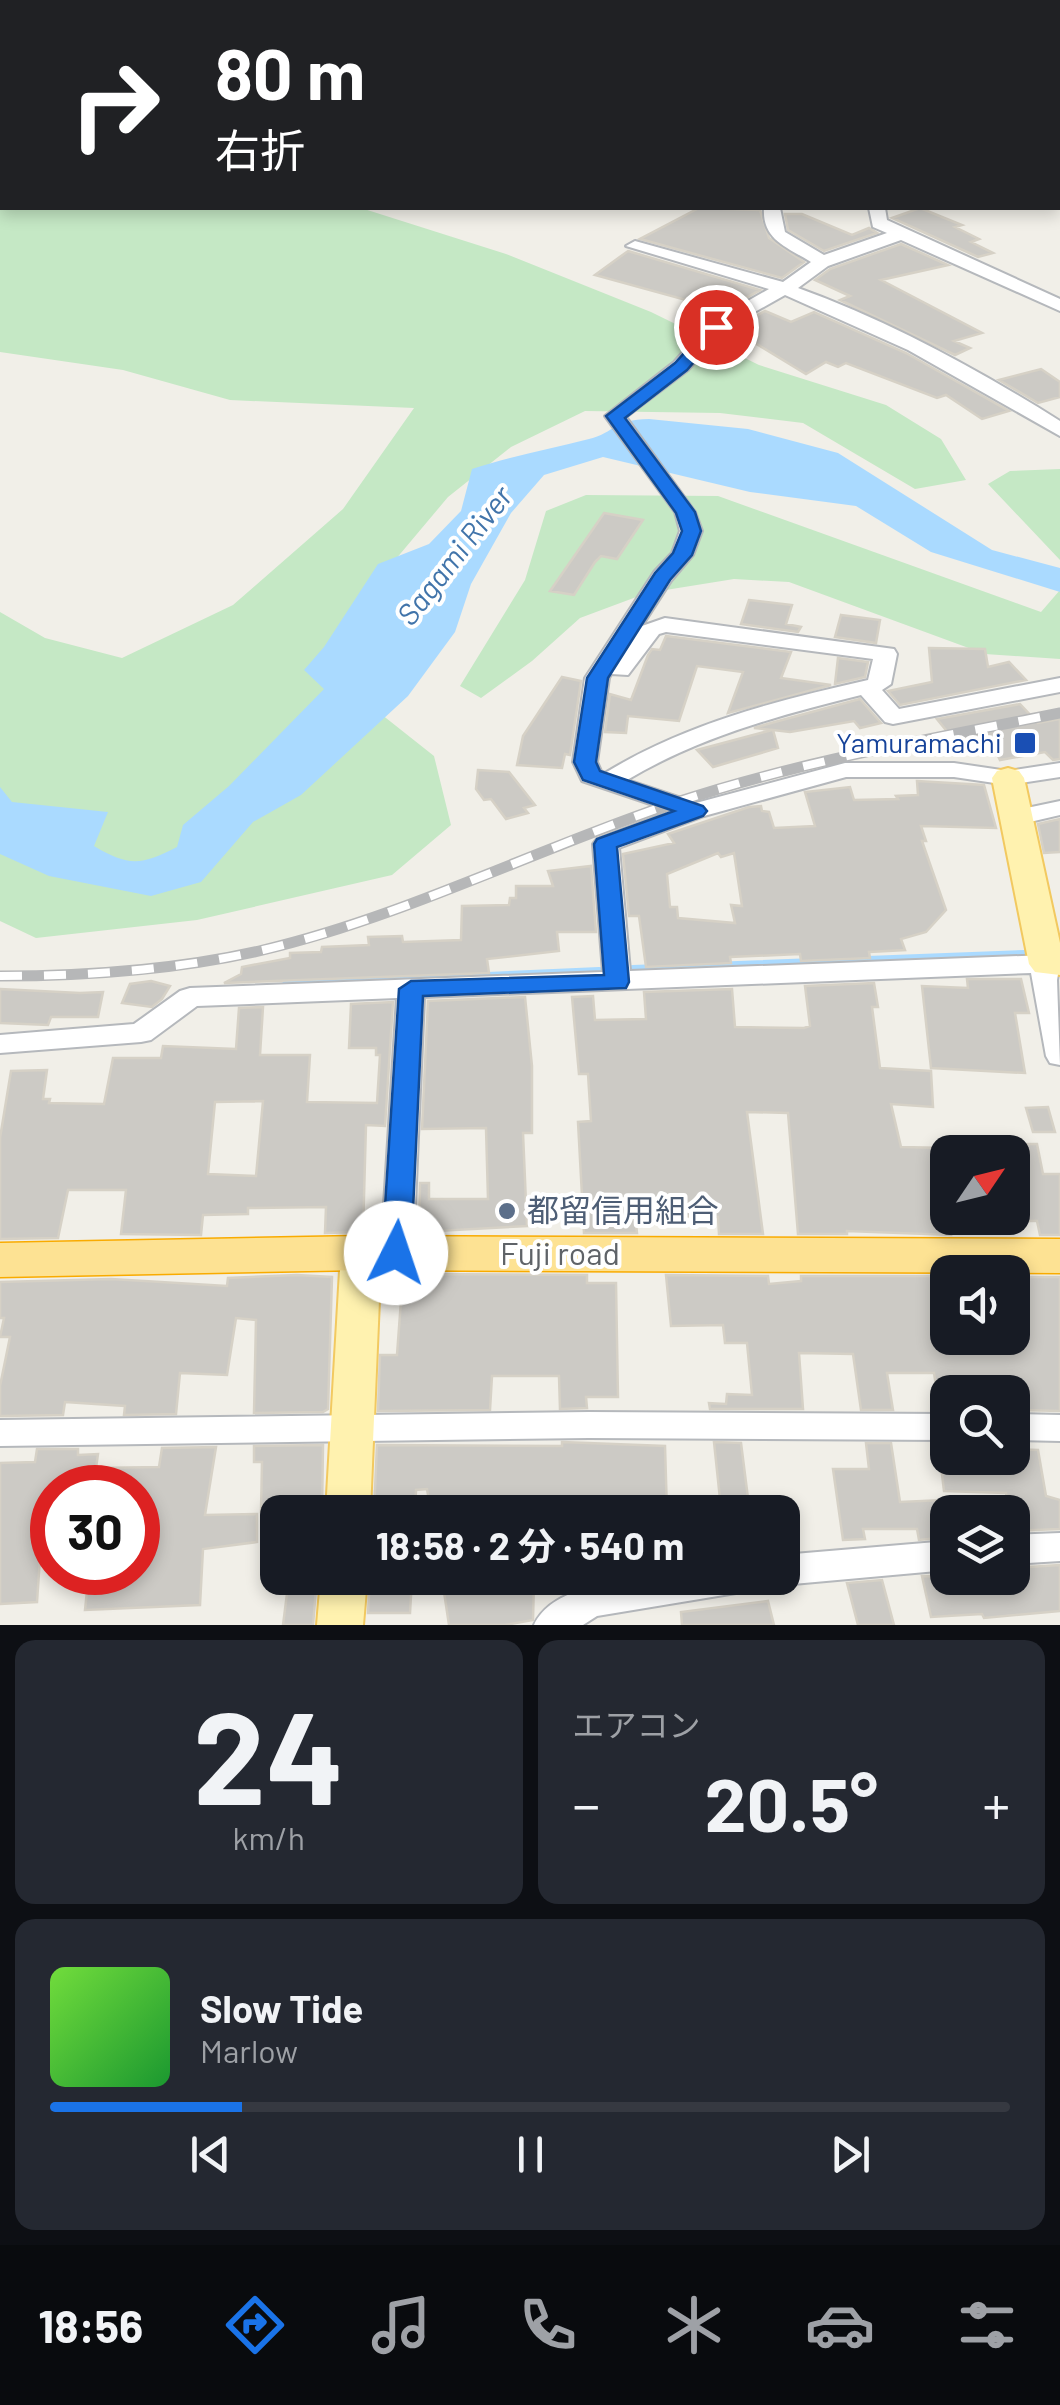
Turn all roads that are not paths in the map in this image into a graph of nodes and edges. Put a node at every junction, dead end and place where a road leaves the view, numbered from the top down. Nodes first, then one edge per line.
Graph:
1 (771, 210) edge
2 (877, 210) edge
3 (904, 233) junction
4 (635, 246) dead end
5 (822, 262) junction
6 (784, 289) junction
7 (1060, 306) edge
8 (1060, 430) edge
9 (1060, 685) edge
10 (866, 687) junction
11 (595, 692) junction
12 (1060, 770) edge
13 (1008, 778) junction
14 (607, 782) junction
15 (1060, 808) edge
16 (695, 811) junction
17 (1017, 817) junction
18 (1054, 964) edge
19 (617, 982) junction
20 (411, 989) junction
21 (0, 1044) edge
22 (1060, 1056) edge
23 (379, 1253) junction
24 (1060, 1256) edge
25 (0, 1260) edge
26 (353, 1427) junction
27 (930, 1427) edge
28 (1030, 1427) edge
29 (1060, 1428) edge
30 (0, 1433) edge
31 (349, 1495) edge
32 (1060, 1547) edge
33 (1030, 1549) edge
34 (930, 1557) edge
35 (800, 1568) edge
36 (343, 1595) edge
37 (633, 1595) edge
38 (340, 1625) edge
39 (552, 1625) edge

1 - 5 street
2 - 3 street
3 - 5 street
3 - 7 street
4 - 6 street
5 - 6 street
6 - 8 street
6 - 11 street
9 - 10 street
10 - 11 street
10 - 14 street
11 - 14 street
12 - 13 street
13 - 16 street
13 - 17 main road
14 - 16 street
15 - 17 street
16 - 19 street
17 - 18 main road
18 - 19 street
18 - 22 street
19 - 20 street
20 - 21 street
20 - 23 street
23 - 24 highway, Fuji road
23 - 25 highway, Fuji road
23 - 26 main road
26 - 27 street
26 - 30 street
26 - 31 main road
28 - 29 street
32 - 33 street
34 - 35 street
36 - 38 main road
37 - 39 street

